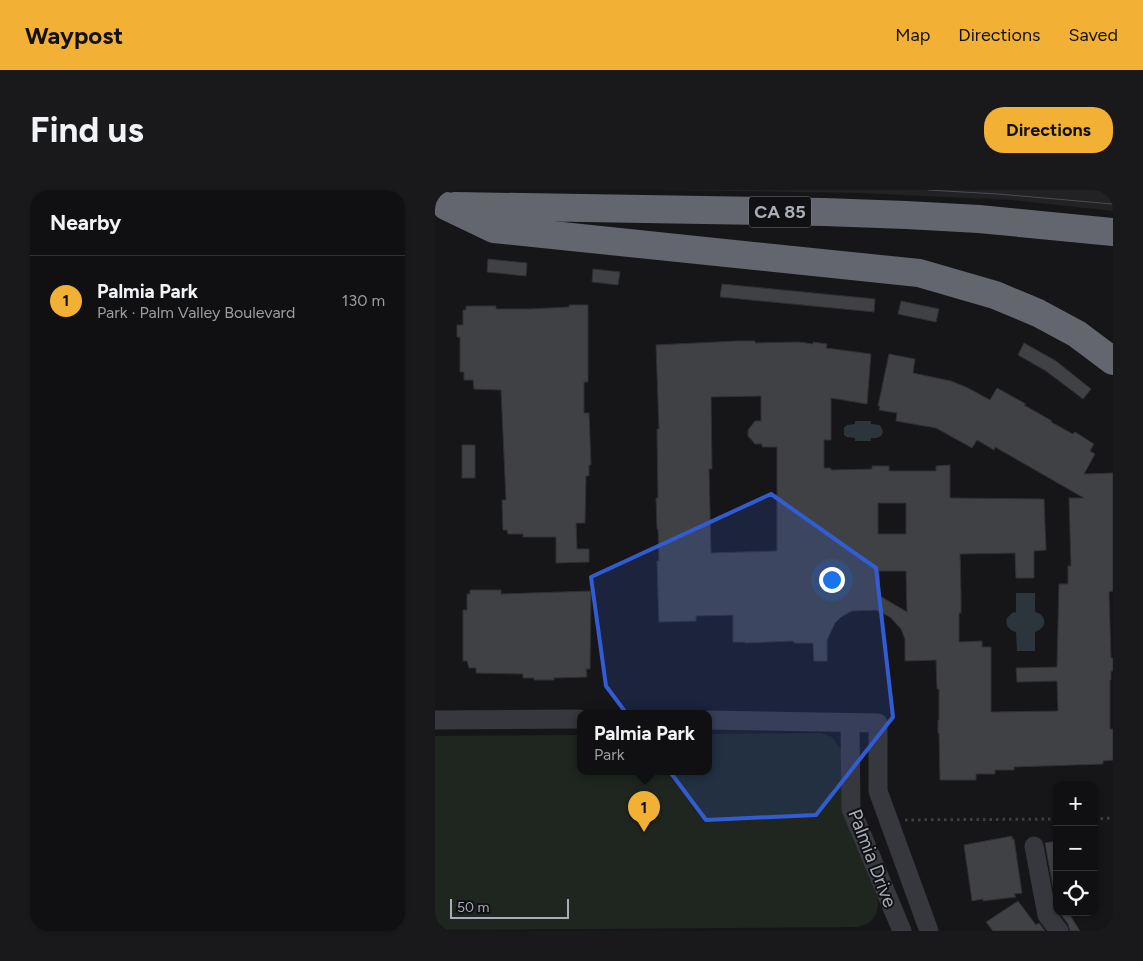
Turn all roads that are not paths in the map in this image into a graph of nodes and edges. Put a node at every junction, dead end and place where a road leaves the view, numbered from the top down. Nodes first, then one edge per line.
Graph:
1 (441, 206) edge
2 (1113, 232) edge
3 (1113, 361) edge
4 (577, 719) edge
5 (435, 720) edge
6 (712, 720) edge
7 (849, 723) junction
8 (1034, 846) dead end
9 (924, 930) edge
10 (901, 931) edge
11 (1059, 931) edge

1 - 2 highway, CA 85
1 - 3 highway
4 - 5 street
6 - 7 street
7 - 9 street, Palmia Drive
7 - 10 street, Palmia Drive
8 - 11 street

